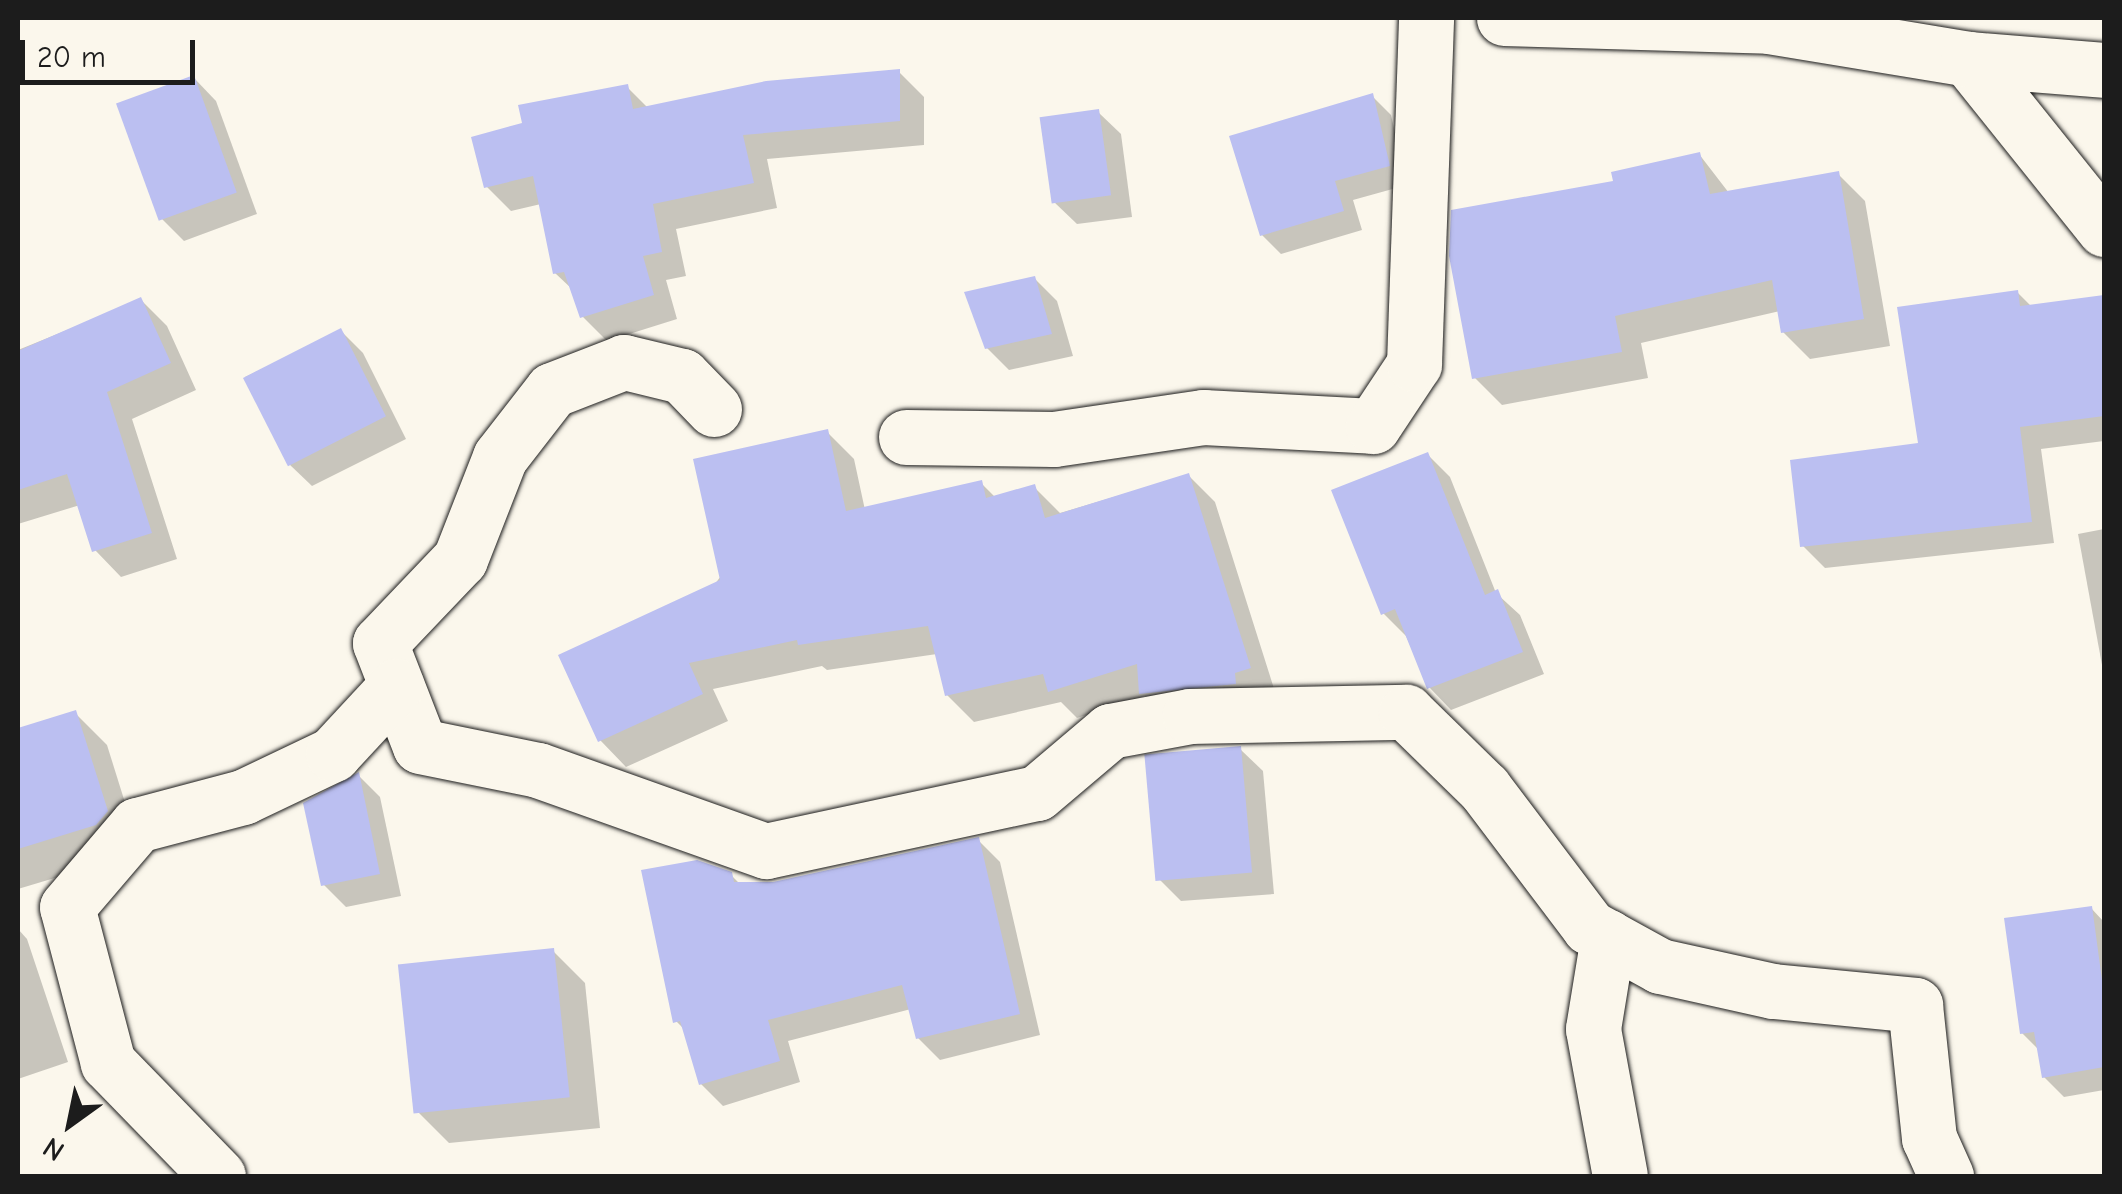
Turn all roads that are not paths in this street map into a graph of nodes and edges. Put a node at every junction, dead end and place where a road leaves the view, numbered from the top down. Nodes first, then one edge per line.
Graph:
1 (1426, 18) edge
2 (1504, 18) edge
3 (1769, 22) edge
4 (1968, 59) junction
5 (2104, 70) edge
6 (2104, 229) edge
7 (714, 409) dead end
8 (906, 437) dead end
9 (396, 686) junction
10 (1608, 937) junction
11 (218, 1176) edge
12 (1620, 1176) edge
13 (1946, 1176) edge

1 - 8 street
2 - 3 street
3 - 4 street
4 - 5 street
4 - 6 street
7 - 9 street
9 - 10 street
9 - 11 street
10 - 12 street
10 - 13 street

